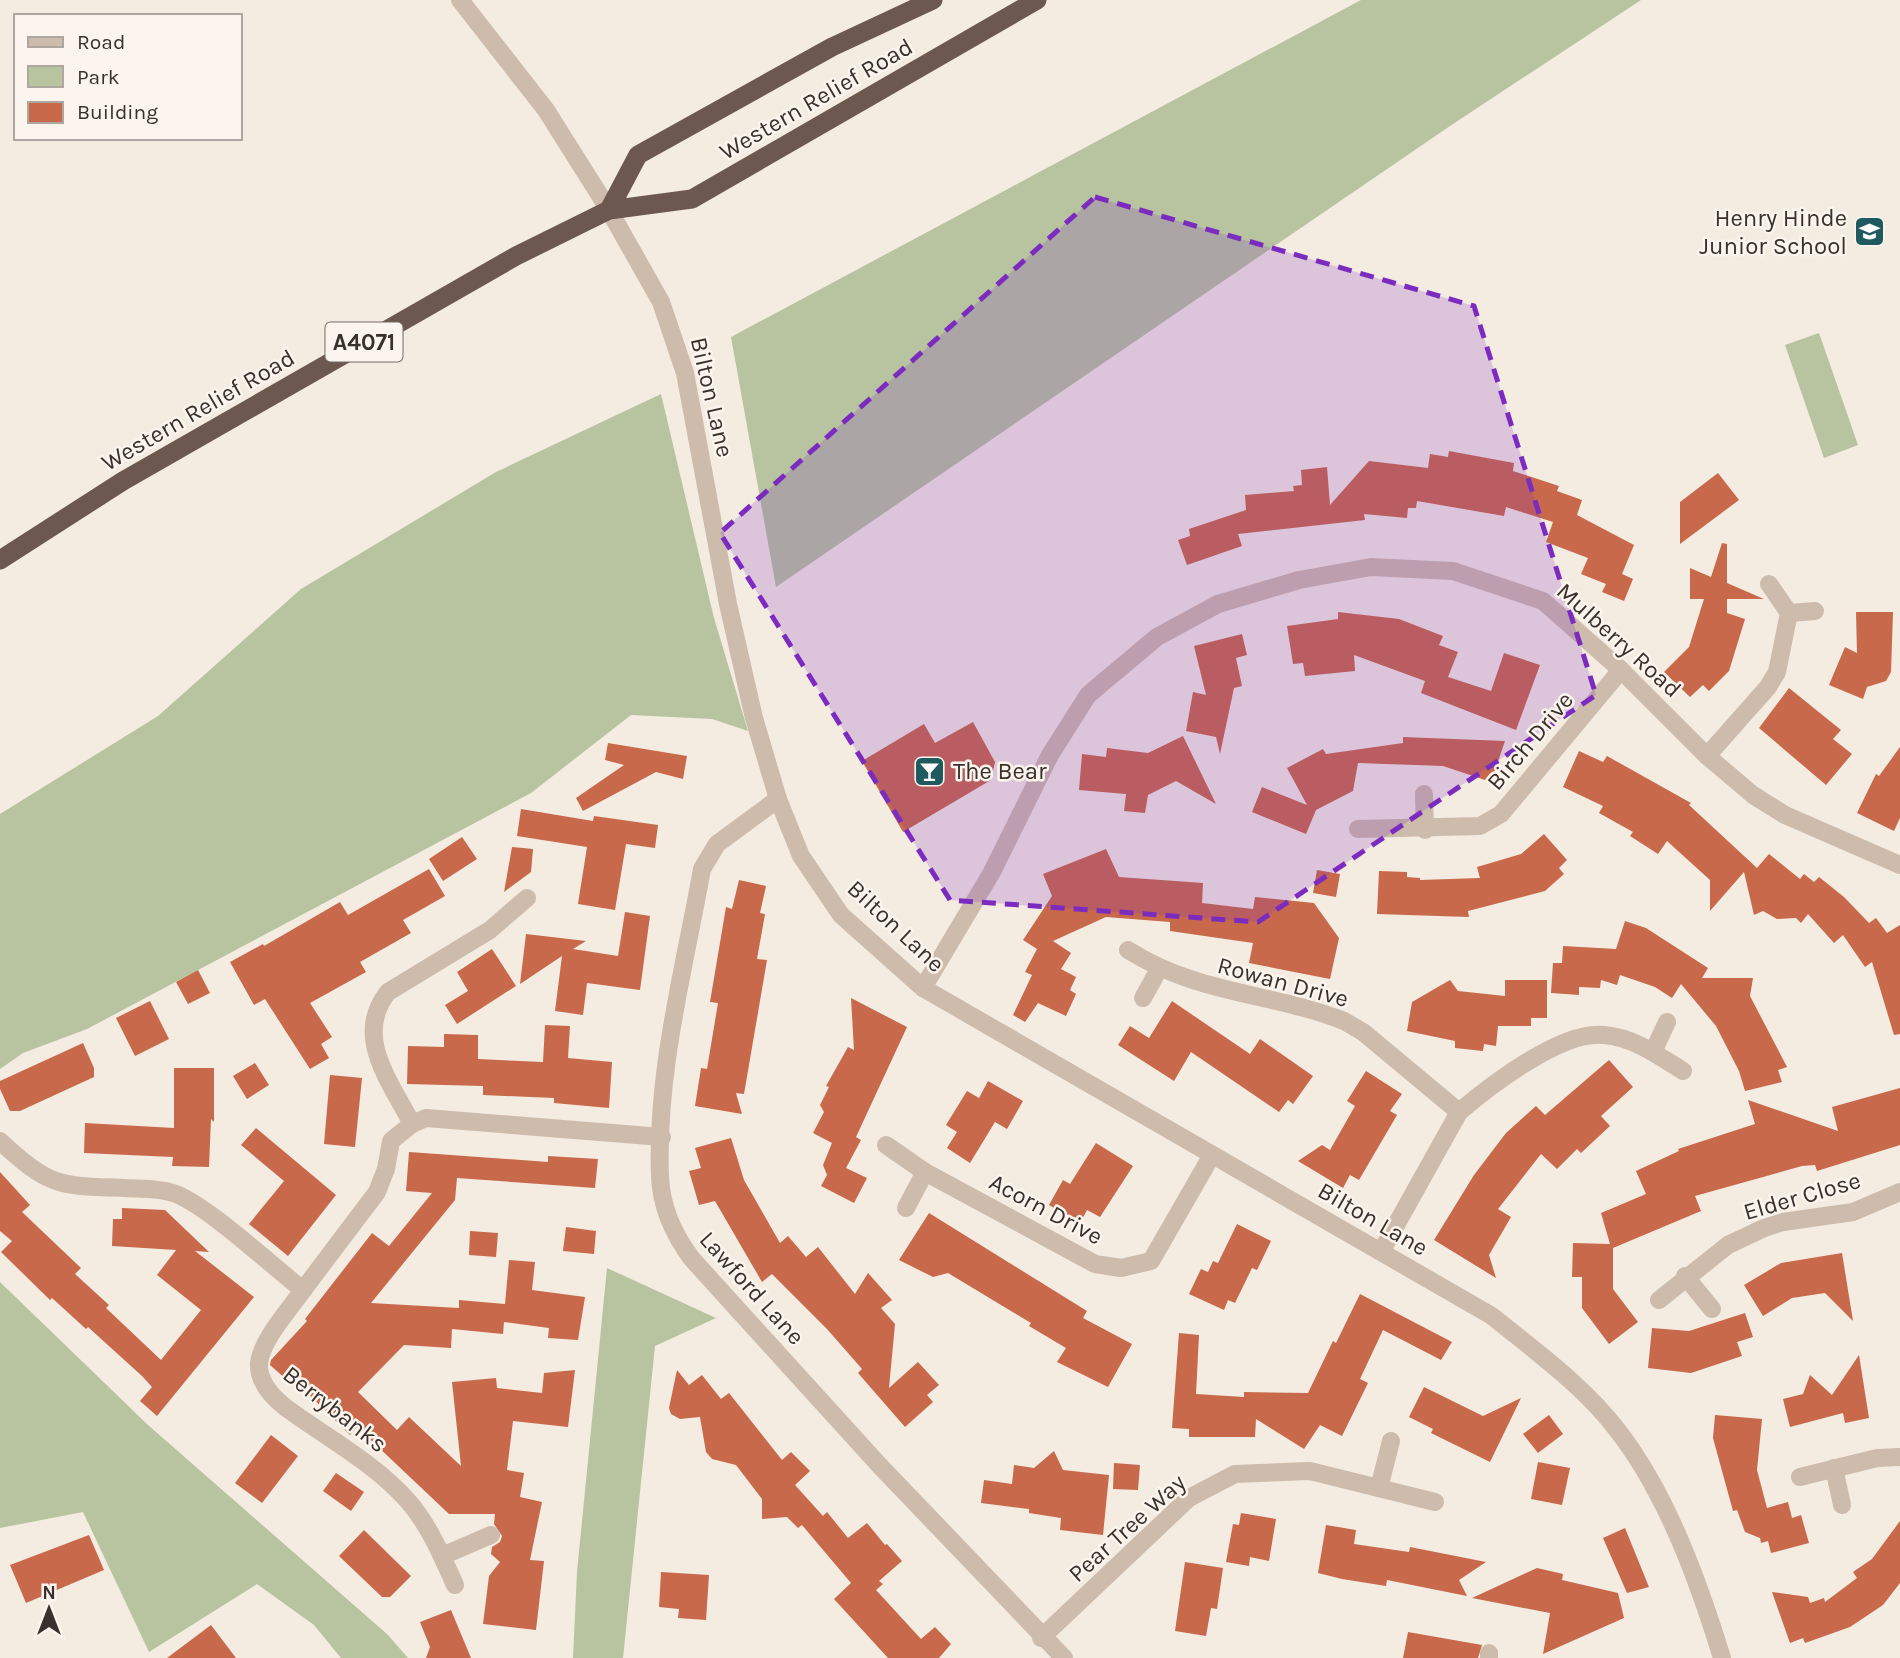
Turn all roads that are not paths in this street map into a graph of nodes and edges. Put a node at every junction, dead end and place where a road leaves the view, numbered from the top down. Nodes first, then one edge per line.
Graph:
1 (460, 0) edge
2 (933, 0) edge
3 (1037, 0) edge
4 (609, 209) junction
5 (0, 560) edge
6 (1769, 584) dead end
7 (1815, 611) dead end
8 (1789, 613) junction
9 (1621, 670) junction
10 (1707, 756) junction
11 (1424, 794) dead end
12 (778, 799) junction
13 (1358, 829) dead end
14 (1425, 830) junction
15 (1900, 865) edge
16 (527, 898) dead end
17 (1128, 950) dead end
18 (1159, 969) junction
19 (923, 988) junction
20 (1143, 998) dead end
21 (1667, 1022) dead end
22 (1653, 1052) junction
23 (1683, 1071) dead end
24 (1459, 1112) junction
25 (412, 1124) junction
26 (662, 1137) junction
27 (0, 1141) edge
28 (886, 1145) dead end
29 (1212, 1155) junction
30 (925, 1172) junction
31 (1900, 1192) edge
32 (906, 1208) dead end
33 (1381, 1252) junction
34 (1685, 1276) junction
35 (303, 1290) junction
36 (1658, 1300) dead end
37 (1712, 1309) dead end
38 (1391, 1441) dead end
39 (1900, 1457) edge
40 (1834, 1468) junction
41 (1800, 1476) dead end
42 (1379, 1488) junction
43 (1435, 1502) dead end
44 (1842, 1505) dead end
45 (491, 1535) dead end
46 (442, 1556) junction
47 (455, 1585) dead end
48 (1041, 1638) junction
49 (1064, 1658) edge
50 (1722, 1658) edge

1 - 4 street, Bilton Lane
2 - 4 highway, Western Relief Road
3 - 4 highway, Western Relief Road / A4071
4 - 5 highway, Western Relief Road / A4071
4 - 12 street, Bilton Lane
6 - 8 street
7 - 8 street
8 - 10 street
9 - 10 street, Mulberry Road
9 - 14 street, Birch Drive
9 - 19 street, Mulberry Road
10 - 15 street, Mulberry Road
11 - 14 street
12 - 19 street, Bilton Lane
12 - 26 street, Lawford Lane
13 - 14 street, Birch Drive
16 - 25 street
17 - 18 street, Rowan Drive
18 - 20 street
18 - 24 street, Rowan Drive
19 - 29 street, Bilton Lane
21 - 22 street
22 - 23 street
22 - 24 street
24 - 33 street
25 - 26 street
25 - 35 street, Berrybanks
26 - 48 street, Lawford Lane
27 - 35 street
28 - 30 street, Acorn Drive
29 - 30 street, Acorn Drive
29 - 33 street, Bilton Lane
30 - 32 street
31 - 34 street, Elder Close
33 - 50 street, Bilton Lane
34 - 36 street, Elder Close
34 - 37 street
35 - 46 street, Berrybanks
38 - 42 street
39 - 40 street
40 - 41 street
40 - 44 street
42 - 43 street, Pear Tree Way
42 - 48 street, Pear Tree Way
45 - 46 street
46 - 47 street, Berrybanks
48 - 49 street, Lawford Lane

